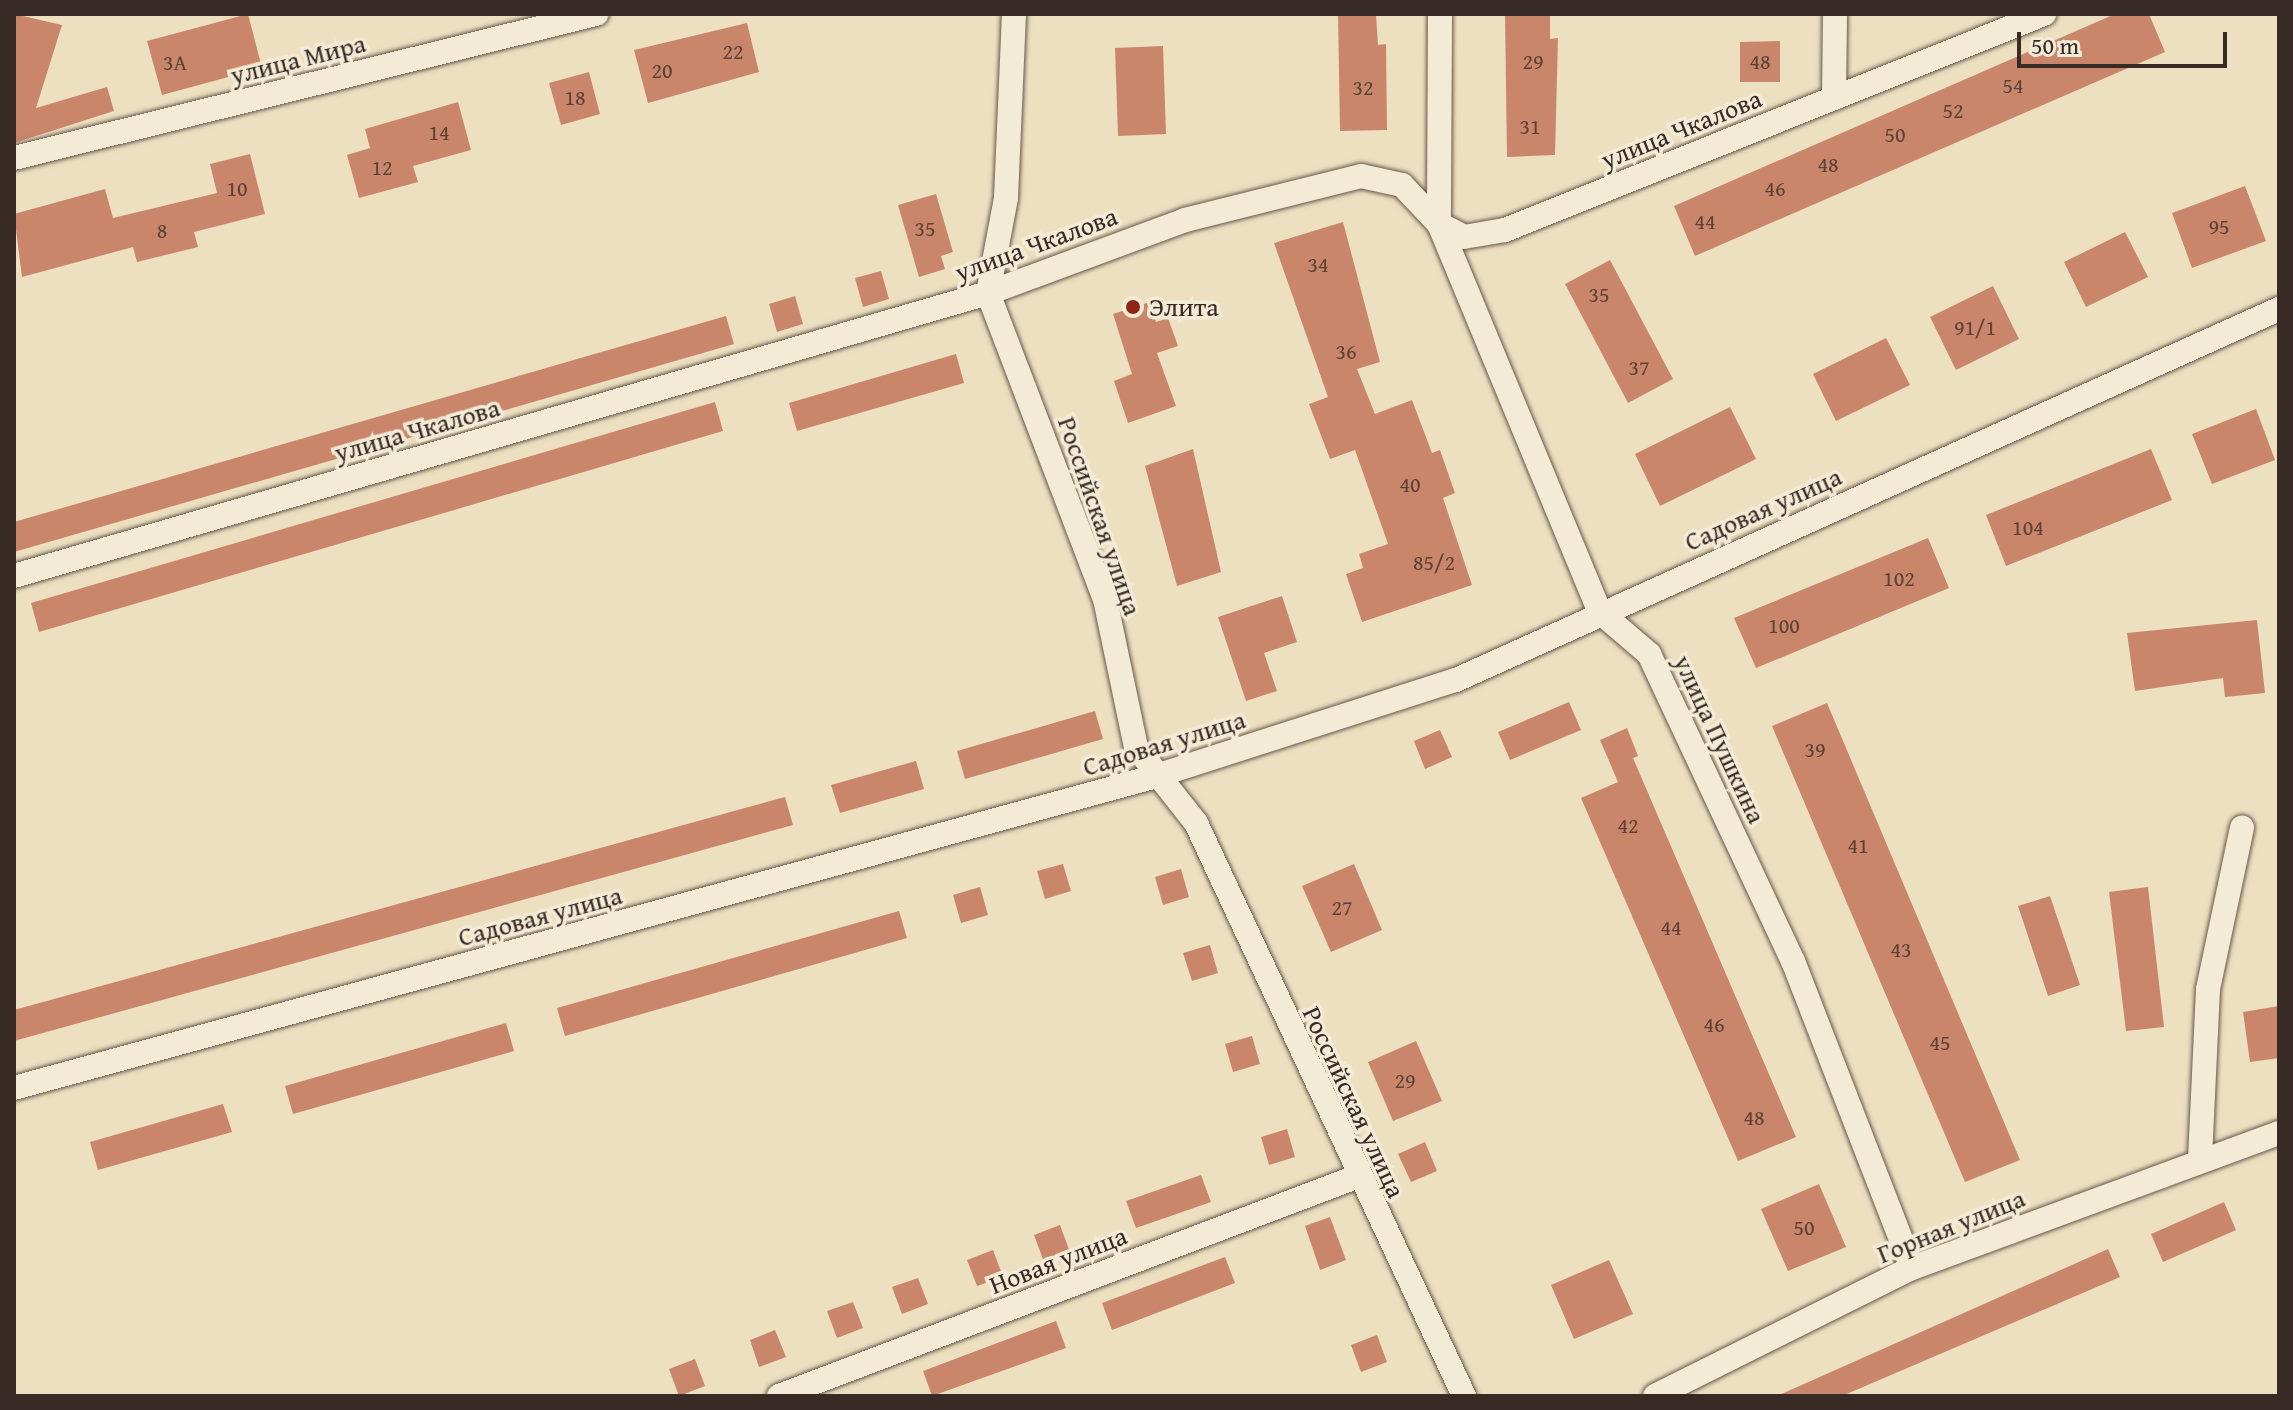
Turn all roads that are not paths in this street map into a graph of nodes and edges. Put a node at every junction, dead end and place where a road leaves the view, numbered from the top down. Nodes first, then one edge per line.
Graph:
1 (596, 14) edge
2 (1014, 14) edge
3 (1440, 14) edge
4 (1835, 14) edge
5 (2044, 14) edge
6 (1834, 98) junction
7 (14, 158) edge
8 (1439, 224) junction
9 (988, 293) junction
10 (2279, 309) edge
11 (14, 576) edge
12 (1600, 612) junction
13 (1153, 777) junction
14 (2242, 828) dead end
15 (14, 1088) edge
16 (2279, 1133) edge
17 (2200, 1159) junction
18 (1356, 1177) junction
19 (1912, 1268) junction
20 (779, 1396) edge
21 (1464, 1396) edge
22 (1655, 1396) edge

1 - 7 street, улица Мира
2 - 9 street
3 - 8 street, улица Пушкина
4 - 6 street
5 - 6 street, улица Чкалова
6 - 8 street, улица Чкалова
8 - 9 street, улица Чкалова
8 - 12 street, улица Пушкина
9 - 11 street, улица Чкалова
9 - 13 street, Российская улица
10 - 12 street, Садовая улица
12 - 13 street, Садовая улица
12 - 19 street, улица Пушкина
13 - 15 street, Садовая улица
13 - 18 street, Российская улица
14 - 17 street
16 - 17 street, Горная улица
17 - 19 street, Горная улица
18 - 20 street, Новая улица
18 - 21 street, Российская улица
19 - 22 street, Горная улица

